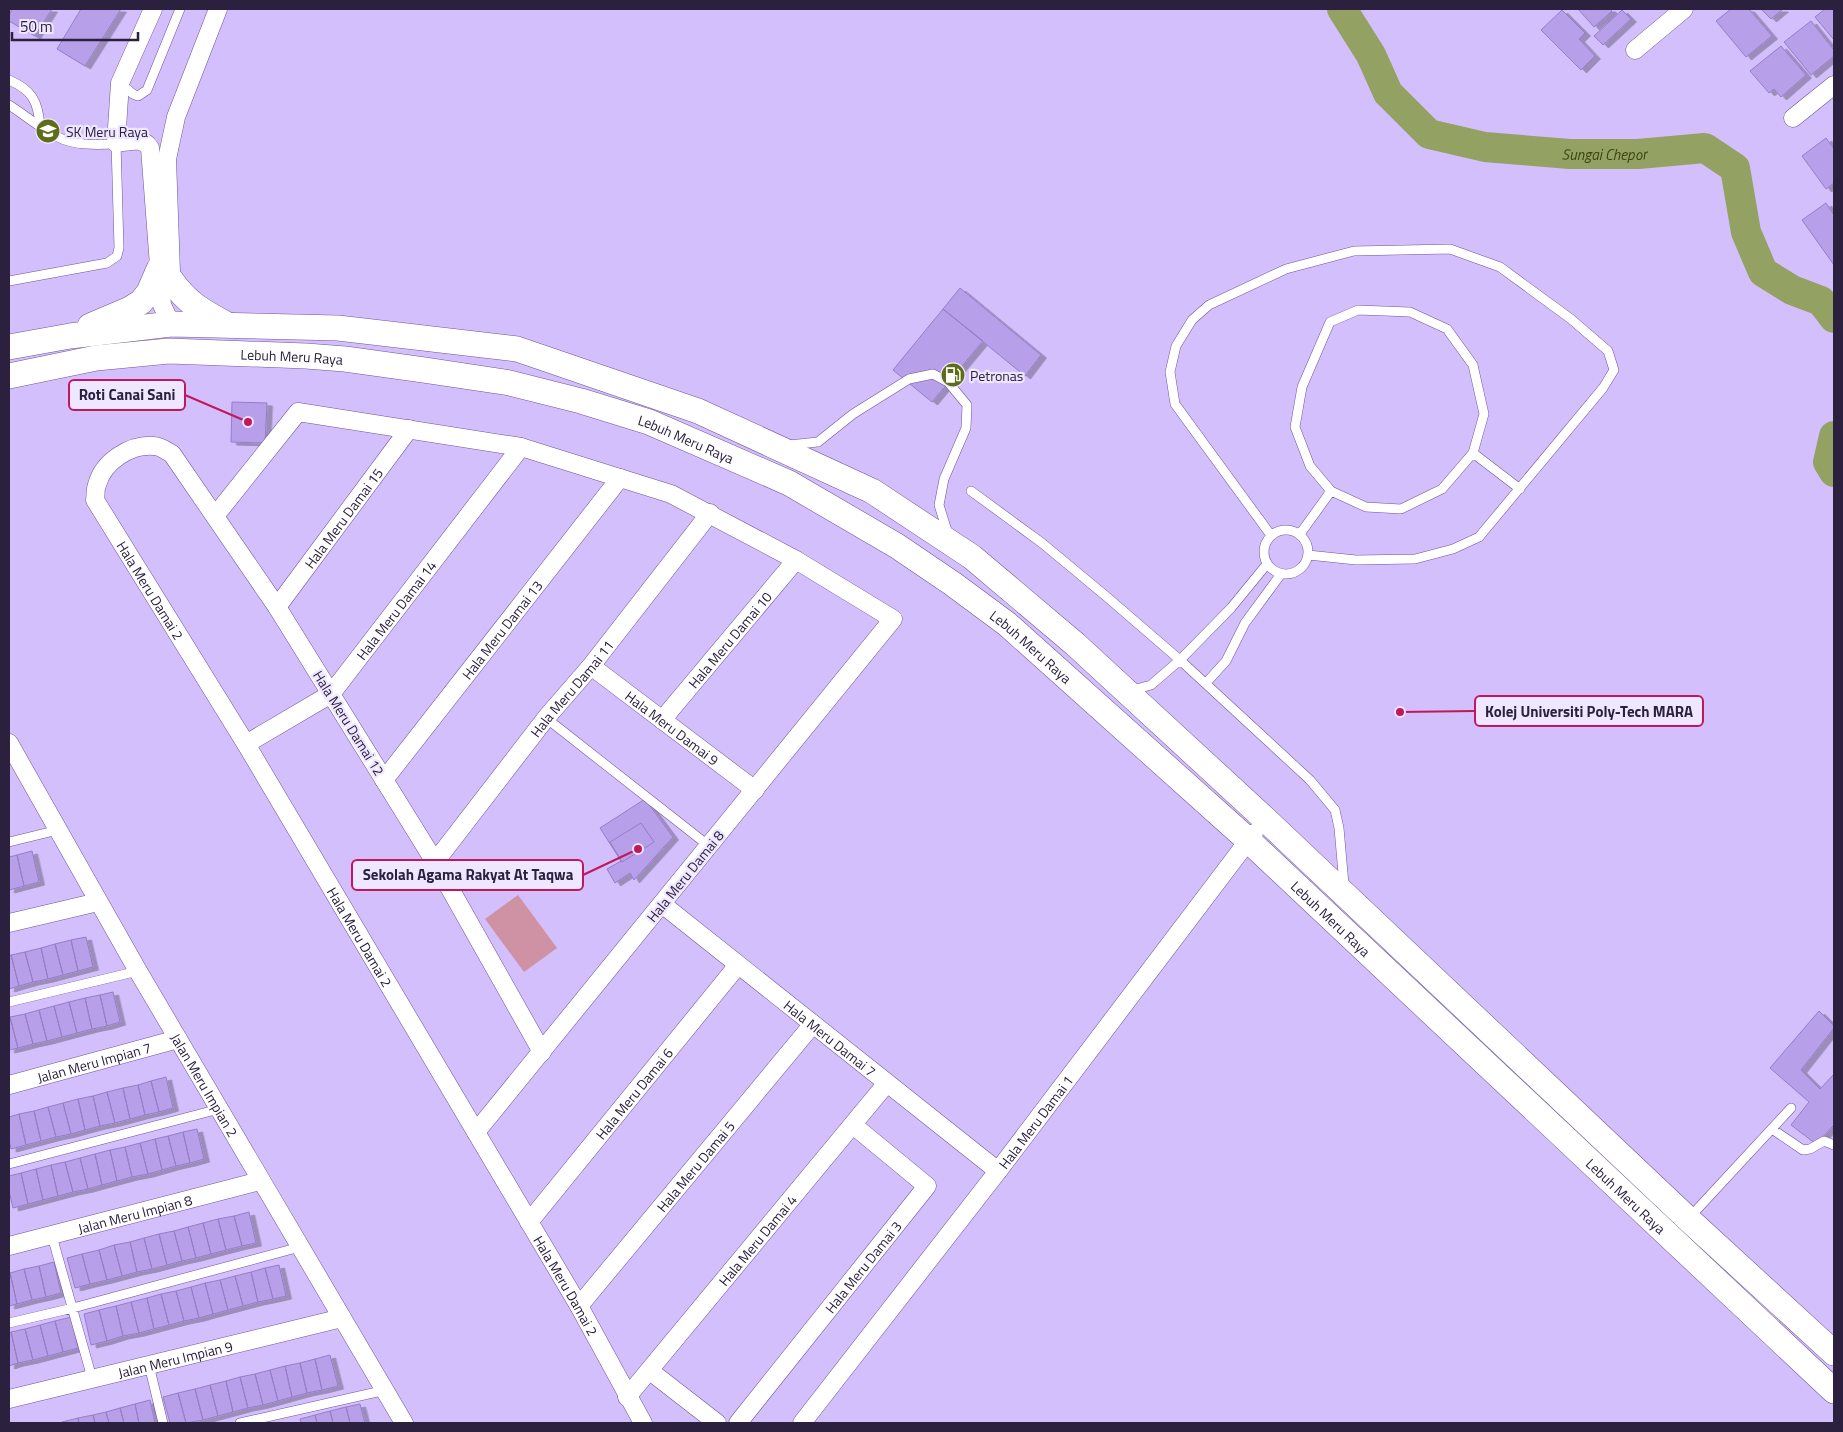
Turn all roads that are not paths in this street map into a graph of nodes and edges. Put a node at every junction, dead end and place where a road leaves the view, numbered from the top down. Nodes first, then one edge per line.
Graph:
1 (153, 9) edge
2 (180, 9) edge
3 (218, 9) edge
4 (1684, 9) edge
5 (1636, 50) dead end
6 (9, 80) edge
7 (120, 83) junction
8 (1834, 85) edge
9 (9, 104) edge
10 (1793, 118) dead end
11 (40, 126) junction
12 (116, 144) junction
13 (165, 275) junction
14 (9, 281) edge
15 (170, 324) junction
16 (231, 326) junction
17 (70, 336) junction
18 (9, 347) edge
19 (206, 352) junction
20 (96, 358) junction
21 (9, 376) edge
22 (409, 429) junction
23 (776, 447) junction
24 (521, 448) junction
25 (1473, 453) junction
26 (118, 456) joint
27 (620, 478) junction
28 (1520, 489) junction
29 (971, 491) dead end
30 (1331, 491) junction
31 (710, 513) junction
32 (215, 516) junction
33 (1270, 534) junction
34 (1300, 534) junction
35 (950, 543) junction
36 (1308, 555) junction
37 (796, 560) junction
38 (1267, 564) junction
39 (1280, 574) junction
40 (278, 606) junction
41 (1180, 660) junction
42 (591, 666) junction
43 (1206, 683) junction
44 (1126, 691) junction
45 (332, 694) junction
46 (546, 718) junction
47 (662, 720) junction
48 (9, 743) edge
49 (246, 744) junction
50 (14, 762) edge
51 (384, 780) junction
52 (755, 790) junction
53 (1266, 819) junction
54 (58, 830) junction
55 (1248, 840) junction
56 (9, 842) edge
57 (709, 846) junction
58 (435, 862) junction
59 (1344, 893) junction
60 (98, 902) junction
61 (662, 904) junction
62 (9, 923) edge
63 (738, 964) junction
64 (138, 971) junction
65 (9, 1002) edge
66 (813, 1024) junction
67 (178, 1039) junction
68 (542, 1052) junction
69 (887, 1084) junction
70 (9, 1085) edge
71 (1791, 1108) dead end
72 (219, 1110) junction
73 (853, 1125) junction
74 (1772, 1129) junction
75 (476, 1132) junction
76 (1834, 1145) edge
77 (9, 1164) edge
78 (998, 1171) junction
79 (260, 1181) junction
80 (1688, 1219) junction
81 (529, 1222) junction
82 (52, 1236) junction
83 (9, 1246) edge
84 (300, 1247) junction
85 (579, 1306) junction
86 (73, 1308) junction
87 (342, 1318) junction
88 (9, 1323) edge
89 (1834, 1353) edge
90 (149, 1365) junction
91 (650, 1371) junction
92 (1816, 1374) junction
93 (92, 1378) junction
94 (386, 1390) junction
95 (1834, 1390) edge
96 (628, 1398) junction
97 (1834, 1398) edge
98 (9, 1399) edge
99 (163, 1423) edge
100 (240, 1423) edge
101 (404, 1423) edge
102 (642, 1423) edge
103 (718, 1423) edge
104 (738, 1423) edge
105 (802, 1423) edge

1 - 7 street
2 - 7 lane
3 - 13 street
4 - 5 street
6 - 11 lane
7 - 12 street
8 - 10 street
9 - 11 lane
11 - 12 lane
12 - 13 street
12 - 14 lane
13 - 15 street
13 - 16 main road
13 - 17 main road
15 - 16 main road, Lebuh Meru Raya
15 - 17 main road, Lebuh Meru Raya
15 - 19 main road
15 - 20 main road
16 - 23 main road, Lebuh Meru Raya
17 - 18 main road, Lebuh Meru Raya
19 - 20 main road, Lebuh Meru Raya
19 - 55 main road, Lebuh Meru Raya
20 - 21 main road, Lebuh Meru Raya
22 - 24 street
22 - 32 street
22 - 40 street, Hala Meru Damai 15
23 - 35 main road, Lebuh Meru Raya
23 - 35 lane
24 - 27 street
24 - 45 street, Hala Meru Damai 14
25 - 28 lane
25 - 30 lane
25 - 30 lane
26 - 32 street, Hala Meru Damai 12
26 - 49 street, Hala Meru Damai 2
27 - 31 street
27 - 51 street, Hala Meru Damai 13
28 - 33 lane
28 - 36 lane
29 - 41 lane
30 - 34 lane
31 - 37 street
31 - 42 street, Hala Meru Damai 11
32 - 40 street, Hala Meru Damai 12
33 - 34 lane
33 - 38 lane
34 - 36 lane
35 - 44 main road, Lebuh Meru Raya
36 - 39 lane
37 - 47 street, Hala Meru Damai 10
37 - 52 street, Hala Meru Damai 8
38 - 39 lane
38 - 41 lane
39 - 43 lane
40 - 45 street, Hala Meru Damai 12
41 - 43 lane
41 - 44 lane
42 - 46 street, Hala Meru Damai 11
42 - 47 street, Hala Meru Damai 9
43 - 59 lane
44 - 53 main road, Lebuh Meru Raya
45 - 49 street, Hala Meru Damai 14
45 - 51 street, Hala Meru Damai 12
46 - 57 lane
46 - 58 street, Hala Meru Damai 11
47 - 52 street, Hala Meru Damai 9
48 - 50 street, Jalan Meru Impian 2
49 - 75 street, Hala Meru Damai 2
50 - 54 street, Jalan Meru Impian 2
51 - 58 street, Hala Meru Damai 12
52 - 57 street, Hala Meru Damai 8
53 - 55 street, Hala Meru Damai 1
53 - 59 main road, Lebuh Meru Raya
54 - 56 lane
54 - 60 street, Jalan Meru Impian 2
55 - 78 street, Hala Meru Damai 1
55 - 92 main road, Lebuh Meru Raya
57 - 61 street, Hala Meru Damai 8
58 - 68 street, Hala Meru Damai 12
59 - 80 main road, Lebuh Meru Raya
60 - 62 street
60 - 64 street, Jalan Meru Impian 2
61 - 63 street, Hala Meru Damai 7
61 - 68 street, Hala Meru Damai 8
63 - 66 street, Hala Meru Damai 7
63 - 81 street, Hala Meru Damai 6
64 - 65 lane
64 - 67 street, Jalan Meru Impian 2
66 - 69 street, Hala Meru Damai 7
66 - 85 street, Hala Meru Damai 5
67 - 70 street, Jalan Meru Impian 7
67 - 72 street, Jalan Meru Impian 2
68 - 75 street, Hala Meru Damai 8
69 - 73 street, Hala Meru Damai 4
69 - 78 street, Hala Meru Damai 7
71 - 74 lane
72 - 77 lane
72 - 79 street, Jalan Meru Impian 2
73 - 91 street, Hala Meru Damai 4
73 - 104 street, Hala Meru Damai 3
74 - 76 lane
74 - 80 lane
75 - 81 street, Hala Meru Damai 2
78 - 105 street, Hala Meru Damai 1
79 - 82 street, Jalan Meru Impian 8
79 - 84 street, Jalan Meru Impian 2
80 - 89 main road, Lebuh Meru Raya
81 - 85 street, Hala Meru Damai 2
82 - 83 street, Jalan Meru Impian 8
82 - 86 lane
84 - 86 lane
84 - 87 street, Jalan Meru Impian 2
85 - 96 street, Hala Meru Damai 2
86 - 88 lane
86 - 93 lane
87 - 90 street, Jalan Meru Impian 9
87 - 94 street, Jalan Meru Impian 2
90 - 93 street, Jalan Meru Impian 9
90 - 99 lane
91 - 96 street, Hala Meru Damai 4
91 - 103 street
92 - 95 main road, Lebuh Meru Raya
92 - 97 main road
93 - 98 street, Jalan Meru Impian 9
94 - 100 lane
94 - 101 street, Jalan Meru Impian 2
96 - 102 street, Hala Meru Damai 2

